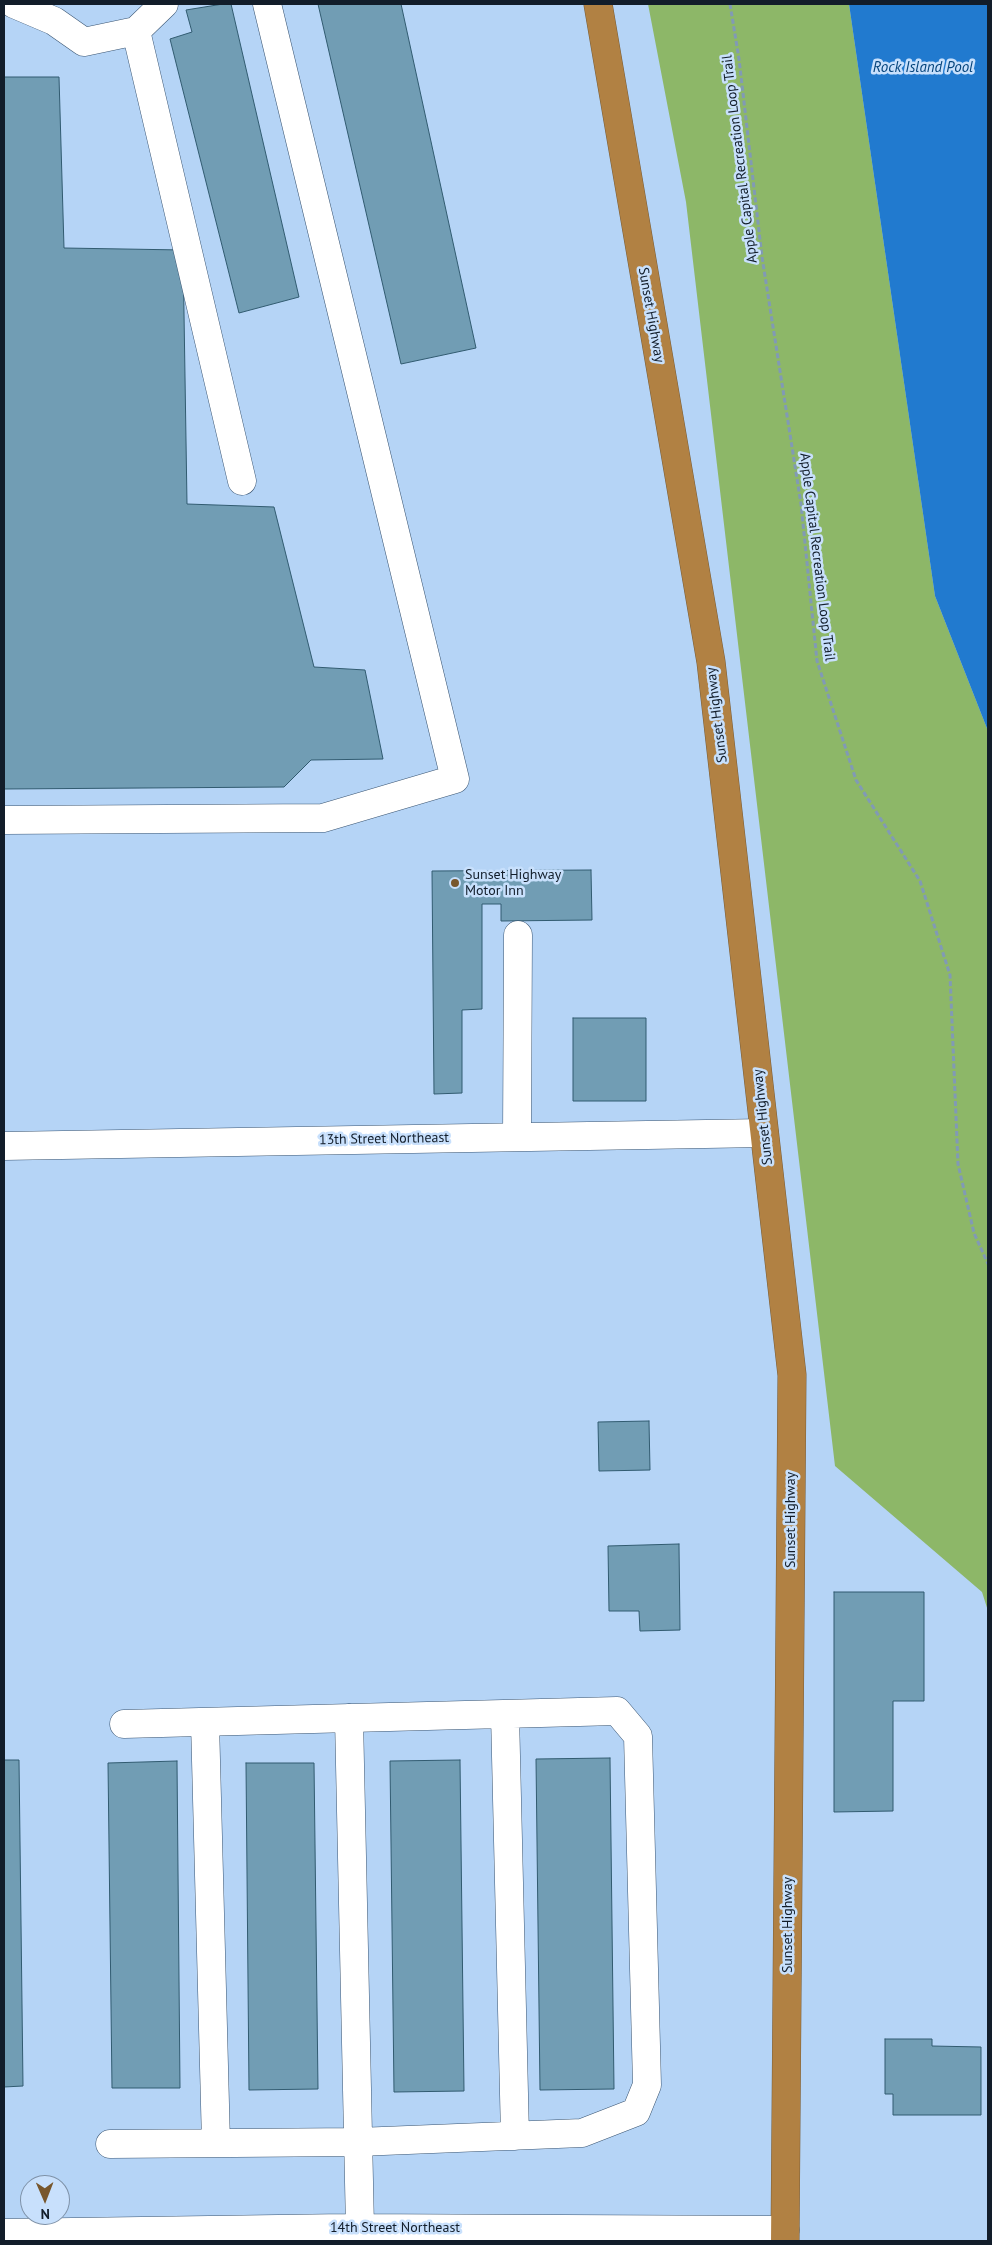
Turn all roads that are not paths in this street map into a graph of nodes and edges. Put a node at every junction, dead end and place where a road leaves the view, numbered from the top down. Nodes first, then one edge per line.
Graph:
1 (14, 4) edge
2 (164, 4) edge
3 (267, 4) edge
4 (598, 4) edge
5 (136, 31) junction
6 (242, 481) dead end
7 (4, 820) edge
8 (518, 935) dead end
9 (764, 1133) junction
10 (517, 1137) junction
11 (4, 1146) edge
12 (504, 1714) junction
13 (349, 1718) junction
14 (205, 1722) junction
15 (124, 1724) dead end
16 (515, 2136) junction
17 (358, 2142) junction
18 (216, 2143) junction
19 (110, 2144) dead end
20 (350, 2232) edge
21 (4, 2233) edge
22 (785, 2236) edge

1 - 5 street
2 - 5 street
3 - 7 street
4 - 9 highway, Sunset Highway
5 - 6 street
8 - 10 street
9 - 10 street, 13th Street Northeast
9 - 22 highway, Sunset Highway
10 - 11 street, 13th Street Northeast
12 - 13 street
12 - 16 street
12 - 16 street
13 - 14 street
13 - 17 street
14 - 15 street
14 - 18 street
16 - 17 street
17 - 18 street
17 - 20 street
18 - 19 street
20 - 21 street, 14th Street Northeast
20 - 22 street, 14th Street Northeast

